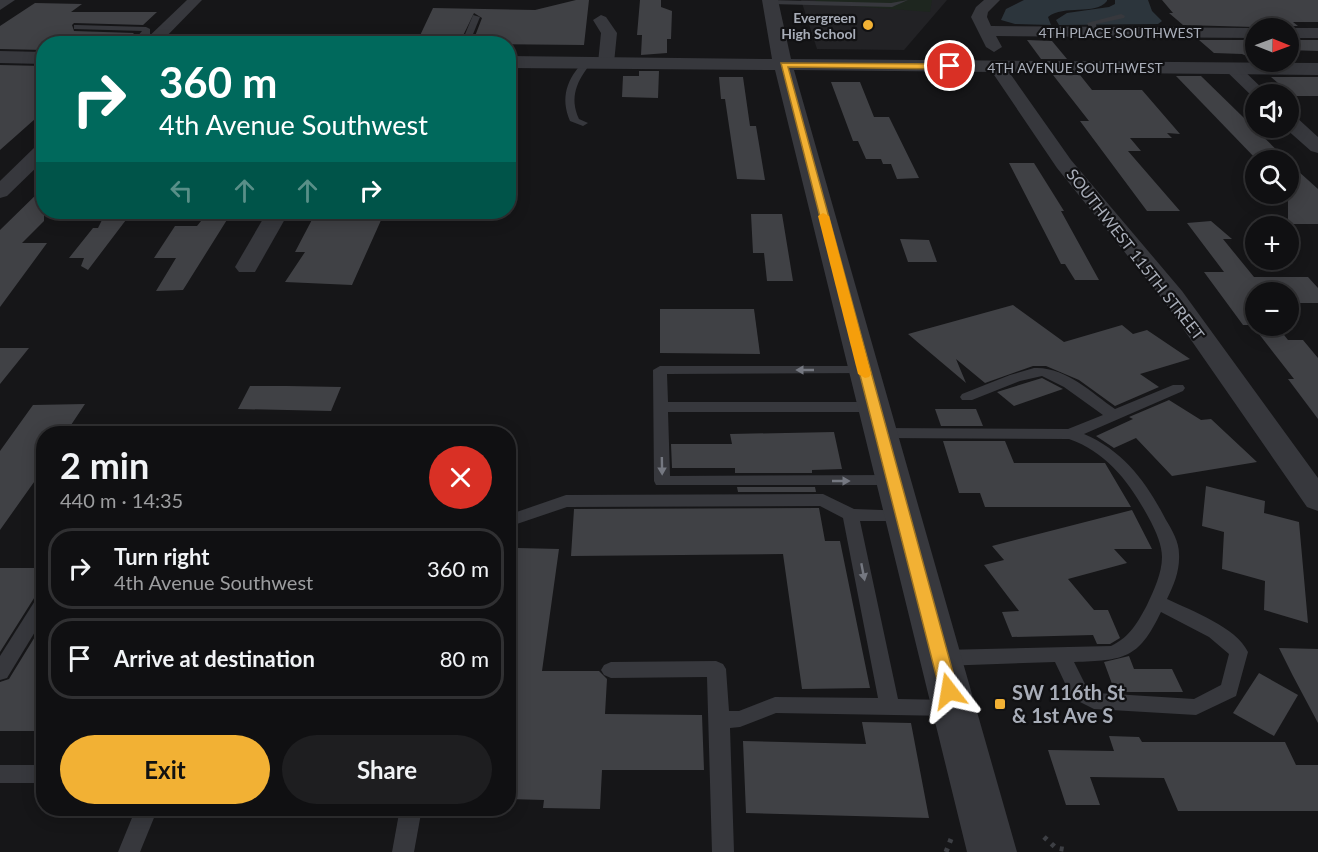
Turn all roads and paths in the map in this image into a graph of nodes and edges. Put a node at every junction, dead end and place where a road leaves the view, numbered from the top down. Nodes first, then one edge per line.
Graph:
1 (7, 0) edge
2 (195, 0) edge
3 (904, 0) edge
4 (993, 0) edge
5 (770, 1) edge
6 (0, 5) edge
7 (1120, 16) dead end
8 (476, 17) dead end
9 (601, 20) dead end
10 (77, 27) dead end
11 (984, 31) junction
12 (1095, 32) junction
13 (1245, 33) edge
14 (1299, 33) edge
15 (1318, 33) edge
16 (144, 36) edge
17 (157, 36) edge
18 (468, 36) edge
19 (0, 57) edge
20 (36, 58) edge
21 (516, 62) edge
22 (596, 63) junction
23 (783, 65) junction
24 (1001, 66) junction
25 (1231, 68) junction
26 (1318, 69) edge
27 (1249, 84) edge
28 (583, 123) dead end
29 (1299, 130) edge
30 (1318, 147) edge
31 (36, 157) edge
32 (0, 192) edge
33 (274, 219) edge
34 (247, 267) dead end
35 (864, 370) junction
36 (1178, 388) dead end
37 (967, 397) dead end
38 (661, 407) junction
39 (1114, 416) junction
40 (878, 420) junction
41 (1070, 434) junction
42 (893, 480) junction
43 (1318, 500) edge
44 (851, 515) junction
45 (903, 515) junction
46 (516, 517) edge
47 (1157, 602) junction
48 (36, 614) edge
49 (1060, 655) junction
50 (941, 658) junction
51 (611, 670) dead end
52 (0, 672) edge
53 (890, 707) junction
54 (954, 708) junction
55 (720, 720) junction
56 (0, 774) edge
57 (36, 774) edge
58 (144, 816) edge
59 (410, 816) edge
60 (950, 835) dead end
61 (1044, 837) dead end
62 (1068, 850) dead end
63 (129, 852) edge
64 (403, 852) edge
65 (723, 852) edge
66 (946, 852) edge
67 (992, 852) edge

1 - 6 street
2 - 17 street
3 - 5 lane
4 - 11 street
5 - 23 street
7 - 12 lane
8 - 18 lane
9 - 22 street
10 - 16 lane
11 - 12 street, 4TH PLACE SOUTHWEST
11 - 24 street, SOUTHWEST 115TH STREET
12 - 13 street, 4TH PLACE SOUTHWEST
14 - 15 street
19 - 20 street
21 - 22 street, 4TH AVENUE SOUTHWEST
22 - 23 street, 4TH AVENUE SOUTHWEST
22 - 28 lane
23 - 24 street, 4TH AVENUE SOUTHWEST
23 - 35 street
24 - 25 street, 4TH AVENUE SOUTHWEST
24 - 43 street, SOUTHWEST 115TH STREET
25 - 26 street, 4TH AVENUE SOUTHWEST
25 - 27 street
29 - 30 street
31 - 32 street
33 - 34 street
35 -> 38 lane
35 - 40 street
36 - 39 lane
37 - 39 lane
38 - 40 lane
38 -> 42 lane
39 - 41 lane
40 - 41 lane
40 - 42 street
41 - 47 lane
42 - 45 street
44 - 45 lane
44 - 46 lane
44 -> 53 lane
45 - 50 street
47 - 49 lane
47 - 49 lane
48 - 52 lane
49 - 50 lane
50 - 54 street
51 - 55 lane
53 - 54 lane
53 - 55 lane
54 - 67 street
55 - 65 lane
56 - 57 lane
58 - 63 lane
59 - 64 lane
60 - 66 path
61 - 62 path

